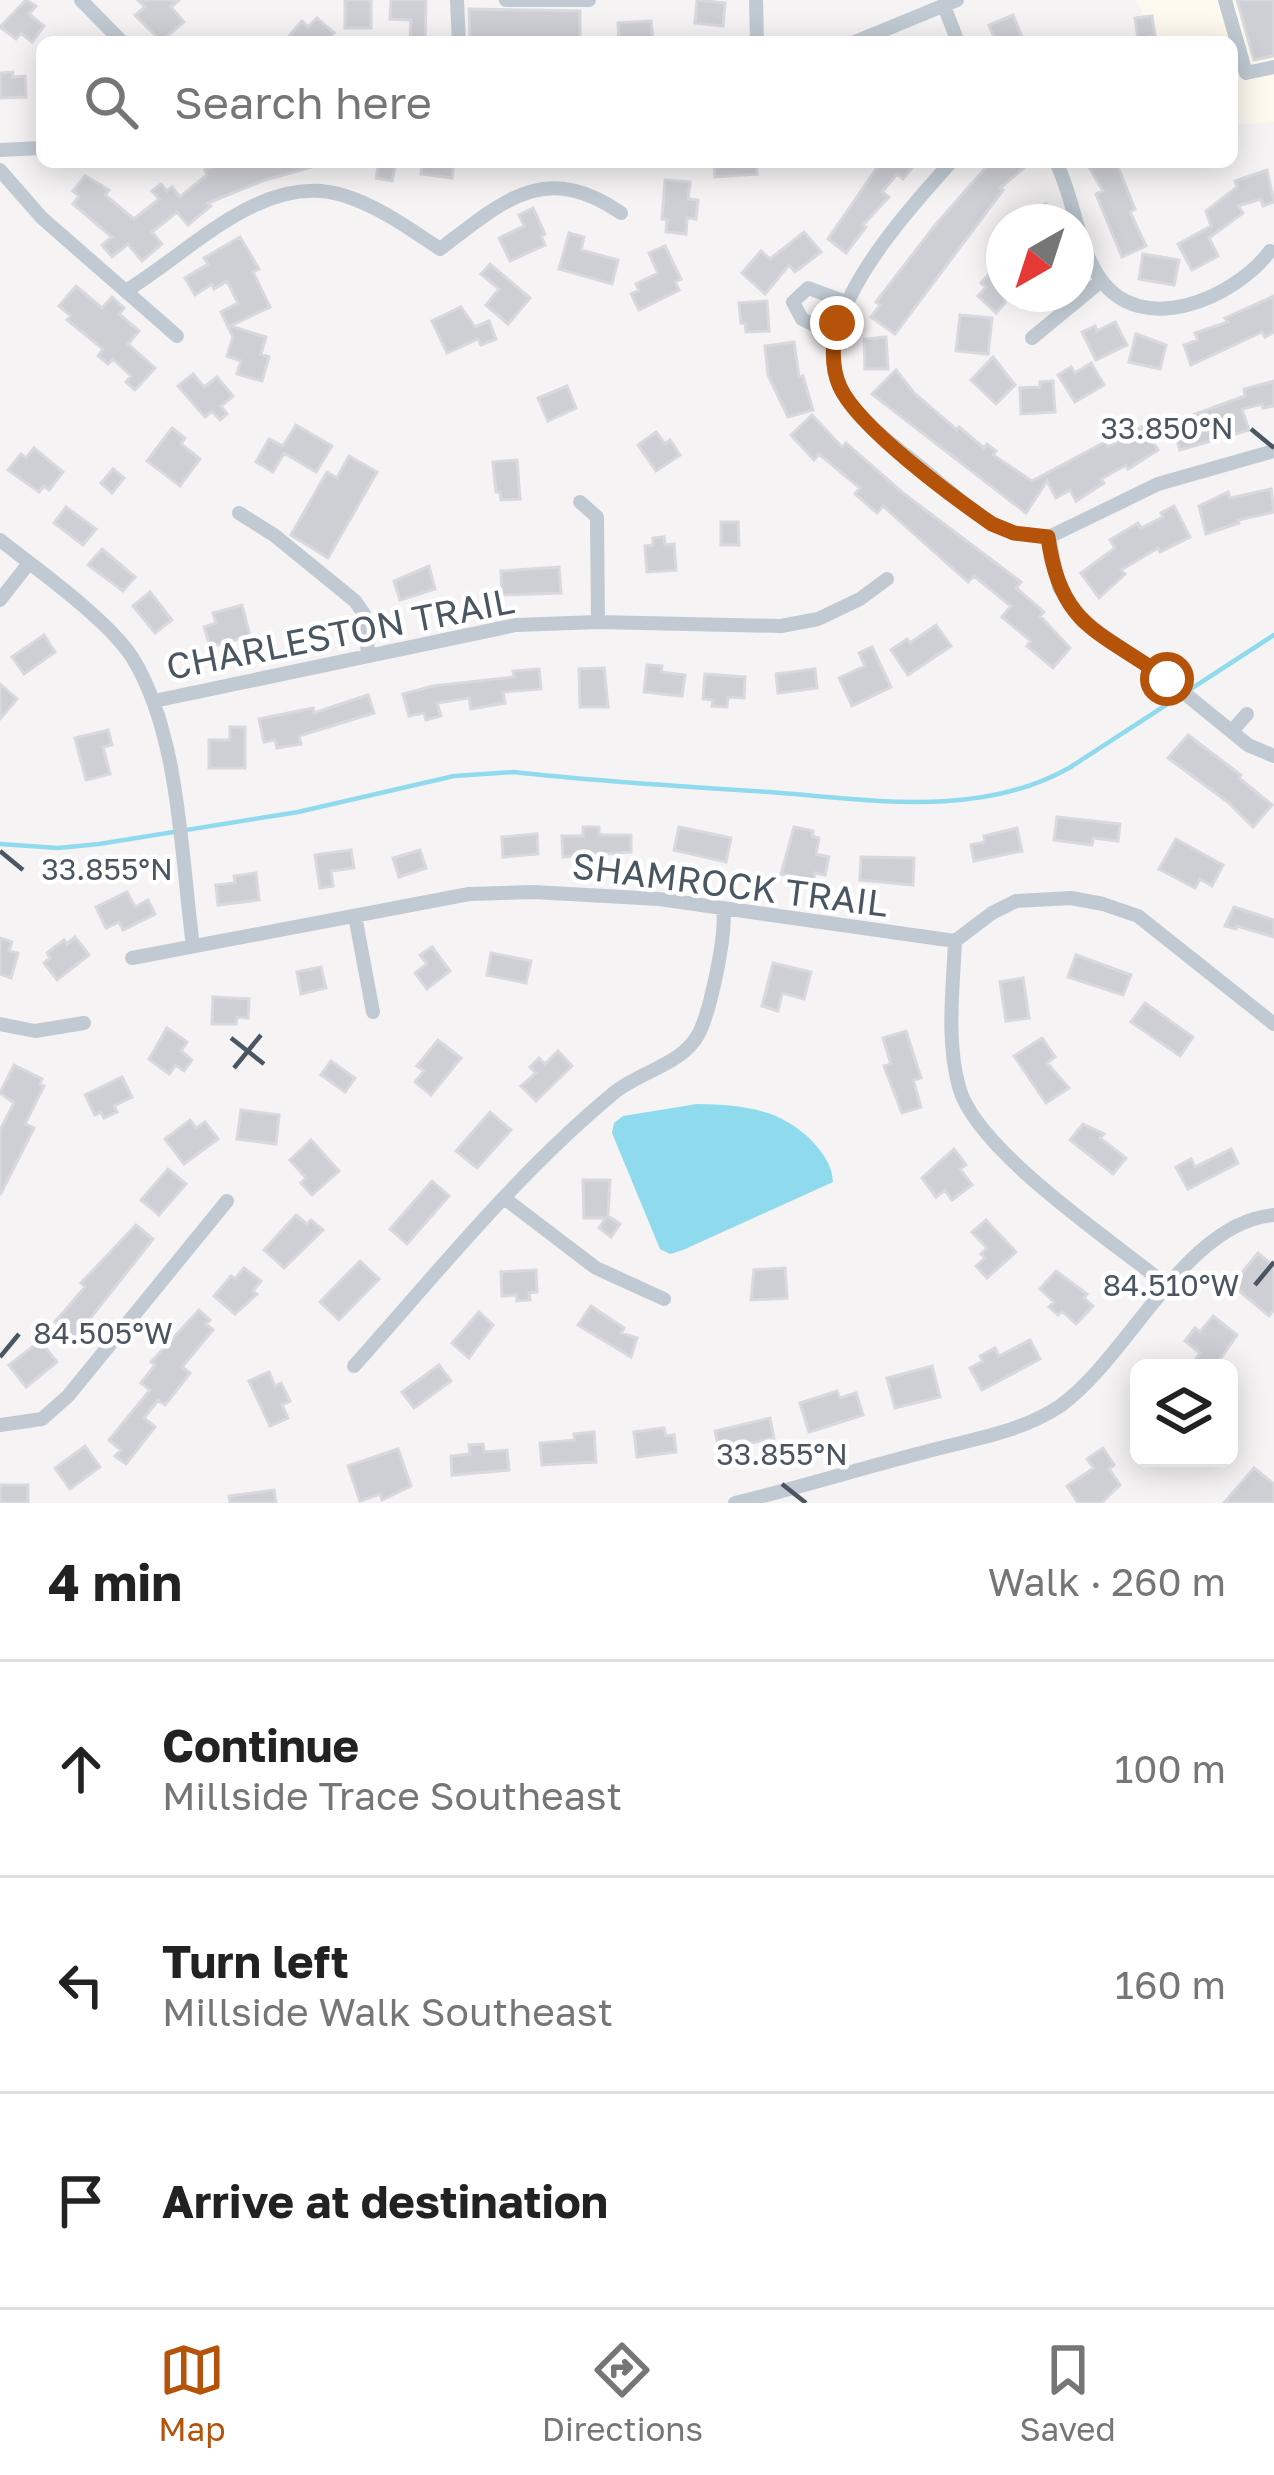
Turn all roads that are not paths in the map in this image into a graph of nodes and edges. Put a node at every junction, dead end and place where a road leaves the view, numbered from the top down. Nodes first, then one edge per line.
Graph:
1 (81, 0) edge
2 (457, 0) edge
3 (506, 0) edge
4 (756, 0) edge
5 (1225, 0) edge
6 (589, 1) edge
7 (951, 3) edge
8 (116, 36) edge
9 (459, 36) edge
10 (757, 36) edge
11 (869, 36) edge
12 (957, 36) edge
13 (1235, 36) edge
14 (1238, 46) edge
15 (1274, 67) edge
16 (36, 148) edge
17 (0, 150) edge
18 (946, 168) edge
19 (1058, 168) edge
20 (0, 170) edge
21 (621, 214) dead end
22 (1270, 251) dead end
23 (1101, 281) junction
24 (127, 290) junction
25 (846, 302) junction
26 (834, 334) junction
27 (177, 336) dead end
28 (1032, 338) dead end
29 (1274, 451) edge
30 (580, 502) dead end
31 (239, 513) dead end
32 (1048, 537) junction
33 (0, 540) edge
34 (29, 563) junction
35 (886, 579) dead end
36 (0, 600) edge
37 (598, 622) junction
38 (368, 654) junction
39 (154, 701) junction
40 (1247, 714) dead end
41 (1232, 731) junction
42 (1274, 756) edge
43 (723, 909) junction
44 (355, 916) junction
45 (955, 941) junction
46 (193, 946) junction
47 (132, 958) dead end
48 (373, 1012) dead end
49 (84, 1023) dead end
50 (0, 1024) edge
51 (1274, 1024) edge
52 (504, 1198) junction
53 (227, 1201) dead end
54 (1274, 1215) edge
55 (1169, 1287) junction
56 (664, 1299) dead end
57 (354, 1366) dead end
58 (0, 1425) edge
59 (735, 1503) edge

1 - 8 street
2 - 9 street
3 - 6 street
4 - 10 street
5 - 13 street
7 - 11 street
7 - 12 street
14 - 15 street
16 - 17 street
18 - 25 street
19 - 23 street
20 - 24 street
21 - 24 street
22 - 23 street
23 - 28 street
24 - 27 street
25 - 26 street
25 - 26 street
26 - 32 street
29 - 32 street
30 - 37 street
31 - 38 street
32 - 41 street
33 - 34 street
34 - 36 street
34 - 39 street
35 - 37 street, CHARLESTON TRAIL
37 - 38 street, CHARLESTON TRAIL
38 - 39 street, CHARLESTON TRAIL
39 - 46 street
40 - 41 street
41 - 42 street
43 - 44 street, SHAMROCK TRAIL
43 - 45 street, SHAMROCK TRAIL
43 - 52 street
44 - 46 street, SHAMROCK TRAIL
44 - 48 street
45 - 51 street
45 - 55 street
46 - 47 street, SHAMROCK TRAIL
49 - 50 street
52 - 56 street
52 - 57 street
53 - 58 street
54 - 55 street
55 - 59 street

